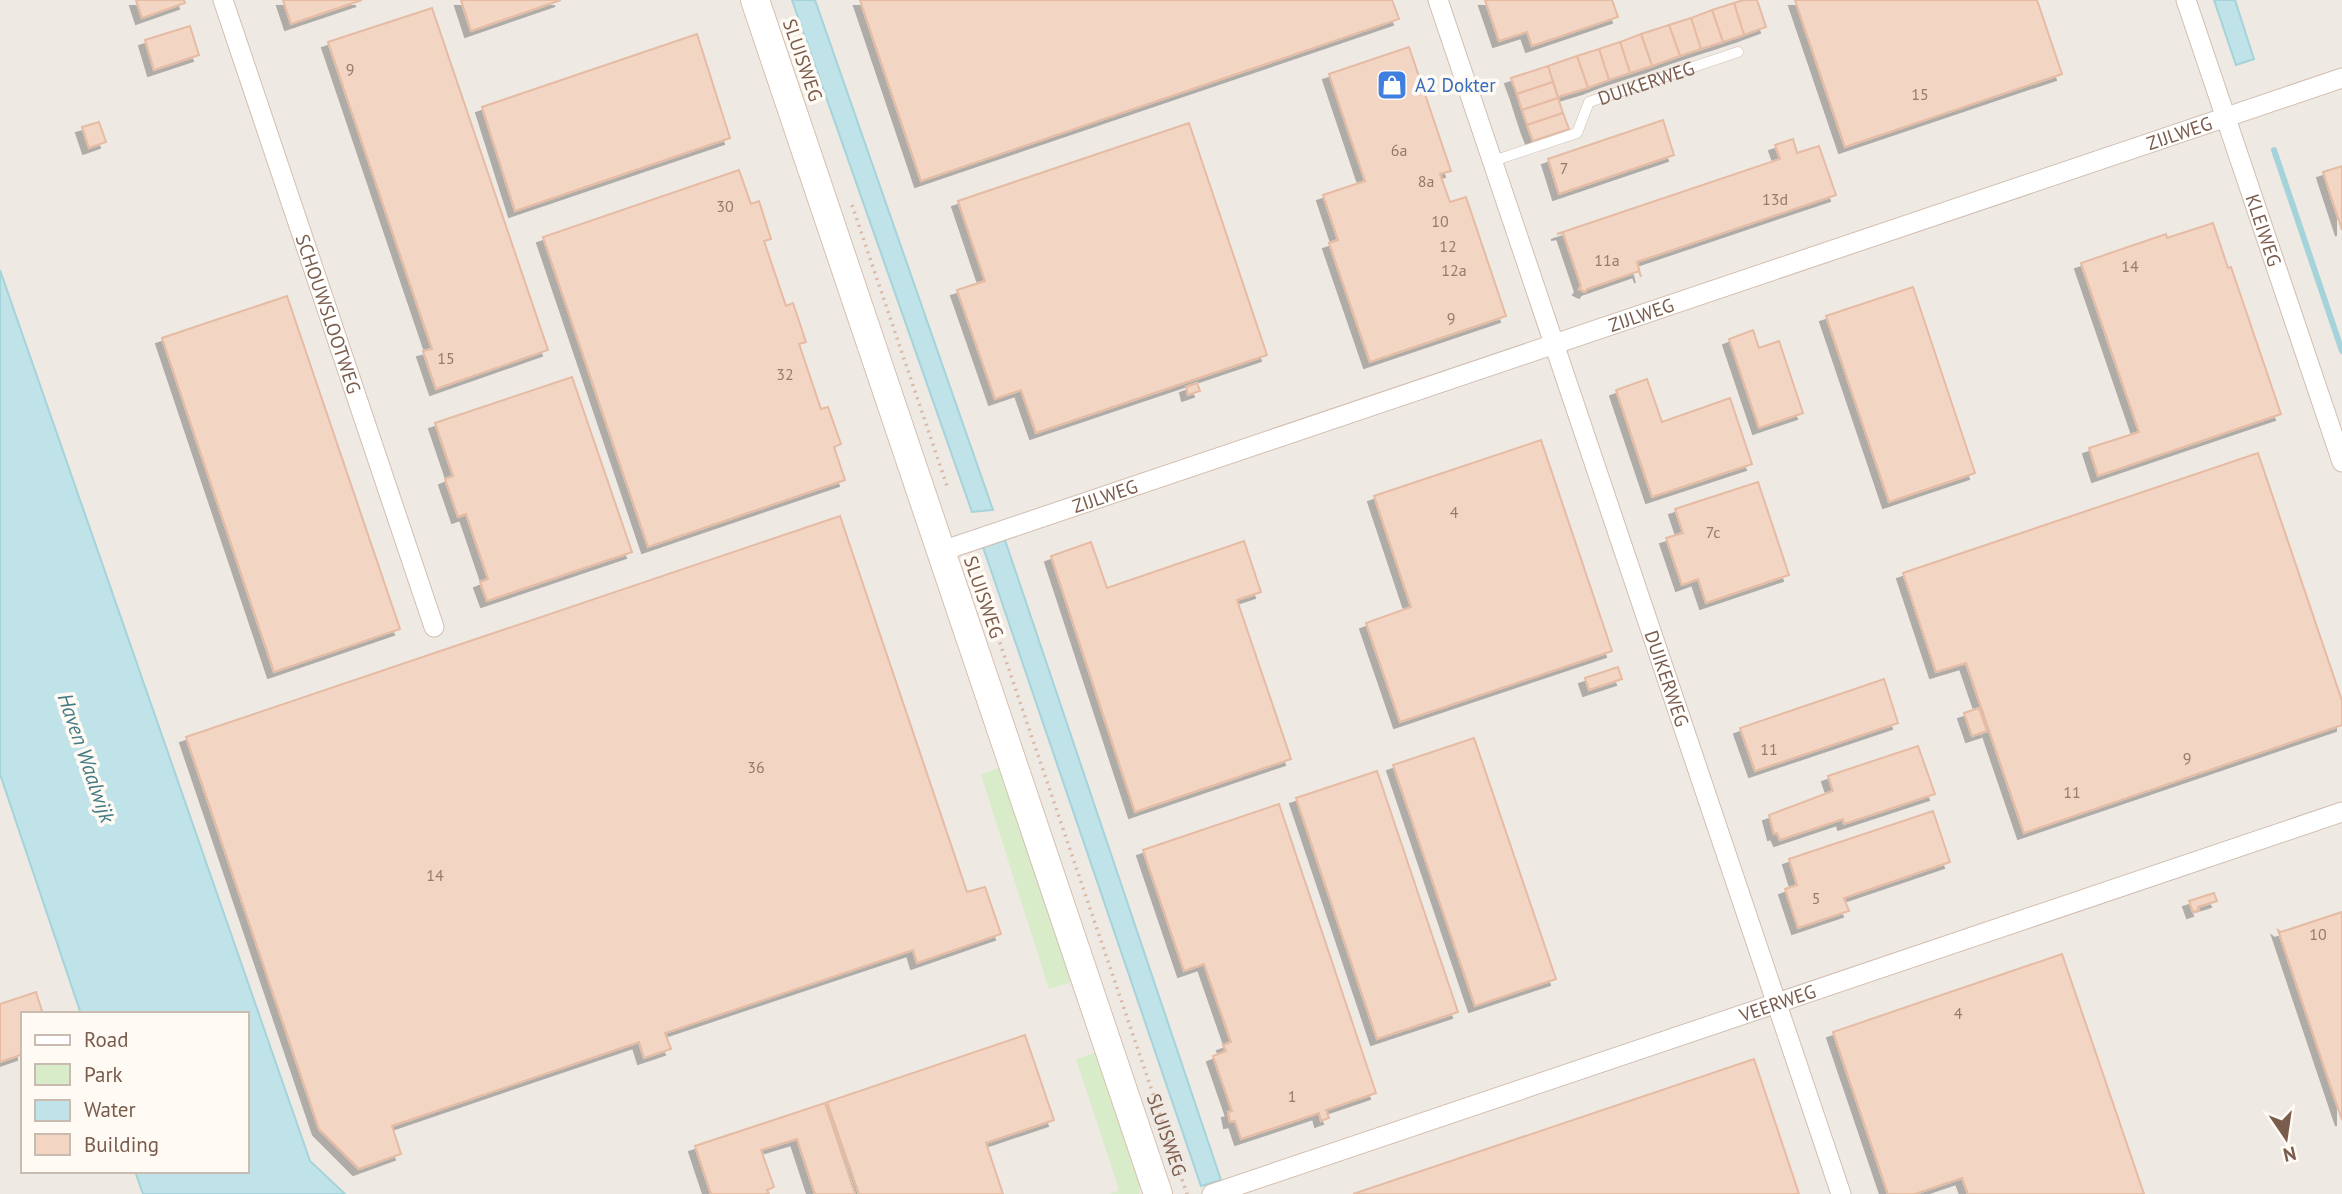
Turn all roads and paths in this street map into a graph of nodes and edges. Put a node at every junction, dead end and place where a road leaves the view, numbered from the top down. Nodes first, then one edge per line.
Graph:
1 (223, 0) edge
2 (755, 0) edge
3 (1438, 0) edge
4 (2186, 0) edge
5 (1738, 52) dead end
6 (2342, 78) edge
7 (2226, 117) junction
8 (1493, 161) junction
9 (849, 197) dead end
10 (1555, 344) junction
11 (2342, 462) edge
12 (949, 493) dead end
13 (942, 551) junction
14 (983, 594) dead end
15 (434, 627) dead end
16 (2342, 812) edge
17 (1777, 1004) junction
18 (1158, 1194) edge
19 (1187, 1194) edge
20 (1212, 1194) edge
21 (1841, 1194) edge

1 - 15 street, SCHOUWSLOOTWEG
2 - 13 street, SLUISWEG
3 - 8 street, DUIKERWEG
4 - 7 street, KLEIWEG
5 - 8 lane, DUIKERWEG
6 - 7 street, ZIJLWEG
7 - 10 street, ZIJLWEG
7 - 11 street, KLEIWEG
8 - 10 street, DUIKERWEG
9 - 12 path
10 - 13 street, ZIJLWEG
10 - 17 street, DUIKERWEG
13 - 18 street, SLUISWEG
14 - 19 path, SLUISWEG
16 - 17 street, VEERWEG
17 - 20 street, VEERWEG
17 - 21 street, DUIKERWEG

